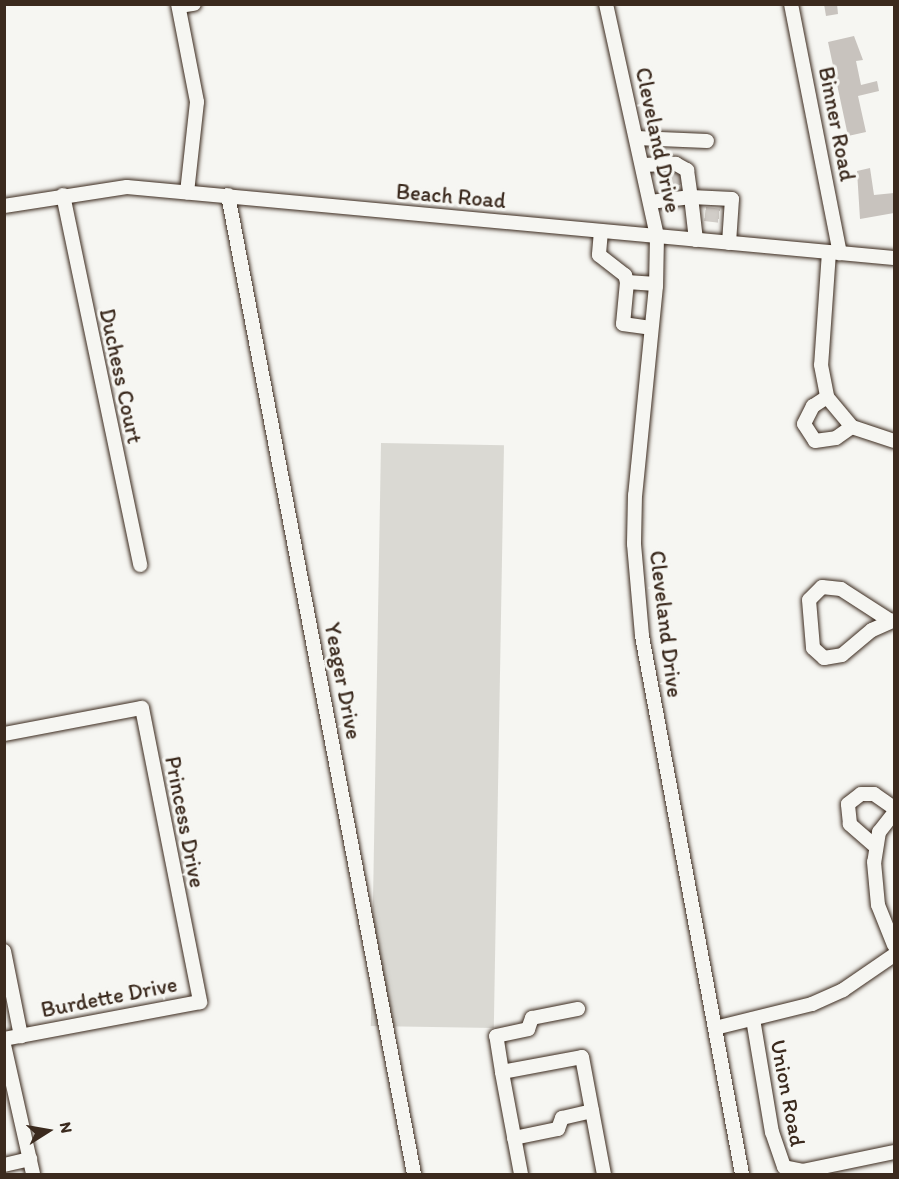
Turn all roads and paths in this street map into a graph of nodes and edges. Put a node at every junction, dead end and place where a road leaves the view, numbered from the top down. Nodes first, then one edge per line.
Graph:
1 (194, 4) edge
2 (606, 4) edge
3 (791, 4) edge
4 (178, 5) edge
5 (636, 138) junction
6 (707, 141) dead end
7 (642, 165) junction
8 (188, 192) junction
9 (63, 195) junction
10 (228, 195) junction
11 (682, 195) junction
12 (650, 202) junction
13 (4, 206) edge
14 (601, 231) junction
15 (657, 236) junction
16 (696, 240) junction
17 (729, 243) junction
18 (835, 252) junction
19 (894, 258) edge
20 (627, 282) junction
21 (657, 284) junction
22 (651, 328) junction
23 (827, 397) junction
24 (852, 427) junction
25 (894, 441) edge
26 (140, 566) dead end
27 (892, 620) edge
28 (4, 734) edge
29 (894, 808) edge
30 (894, 813) edge
31 (876, 847) junction
32 (188, 944) joint
33 (894, 945) edge
34 (4, 951) edge
35 (894, 955) edge
36 (578, 1009) dead end
37 (753, 1019) junction
38 (715, 1028) junction
39 (21, 1036) junction
40 (4, 1039) edge
41 (4, 1045) edge
42 (502, 1072) junction
43 (592, 1111) junction
44 (514, 1138) junction
45 (894, 1152) edge
46 (30, 1159) junction
47 (4, 1165) edge
48 (33, 1174) edge
49 (414, 1174) edge
50 (521, 1174) edge
51 (604, 1174) edge
52 (742, 1174) edge

1 - 4 street
2 - 5 street, Cleveland Drive
3 - 18 street, Binner Road
4 - 8 street
5 - 6 street
5 - 7 street, Cleveland Drive
7 - 11 street
7 - 12 street, Cleveland Drive
8 - 9 street, Beach Road
8 - 10 street, Beach Road
9 - 13 street, Beach Road
9 - 26 street, Duchess Court
10 - 14 street, Beach Road
10 - 49 street, Yeager Drive
11 - 12 street
11 - 16 street
11 - 17 street
12 - 15 street, Cleveland Drive
14 - 15 street, Beach Road
14 - 20 street
15 - 16 street, Beach Road
15 - 21 street, Cleveland Drive
16 - 17 street, Beach Road
17 - 18 street, Beach Road
18 - 19 street, Beach Road
18 - 23 street, Binner Road
20 - 21 street
20 - 22 street
21 - 22 street, Cleveland Drive
22 - 38 street, Cleveland Drive
23 - 24 street
23 - 24 street
24 - 25 street
27 - 27 street
28 - 32 street, Princess Drive
29 - 31 street
30 - 31 street
31 - 33 street
32 - 39 street, Burdette Drive
34 - 39 street
35 - 37 street
36 - 42 street
37 - 38 street
37 - 45 street, Union Road
38 - 52 street, Cleveland Drive
39 - 40 street, Burdette Drive
41 - 46 street
42 - 43 street
42 - 44 street
43 - 44 street
43 - 51 street
44 - 50 street
46 - 47 street
46 - 48 street

